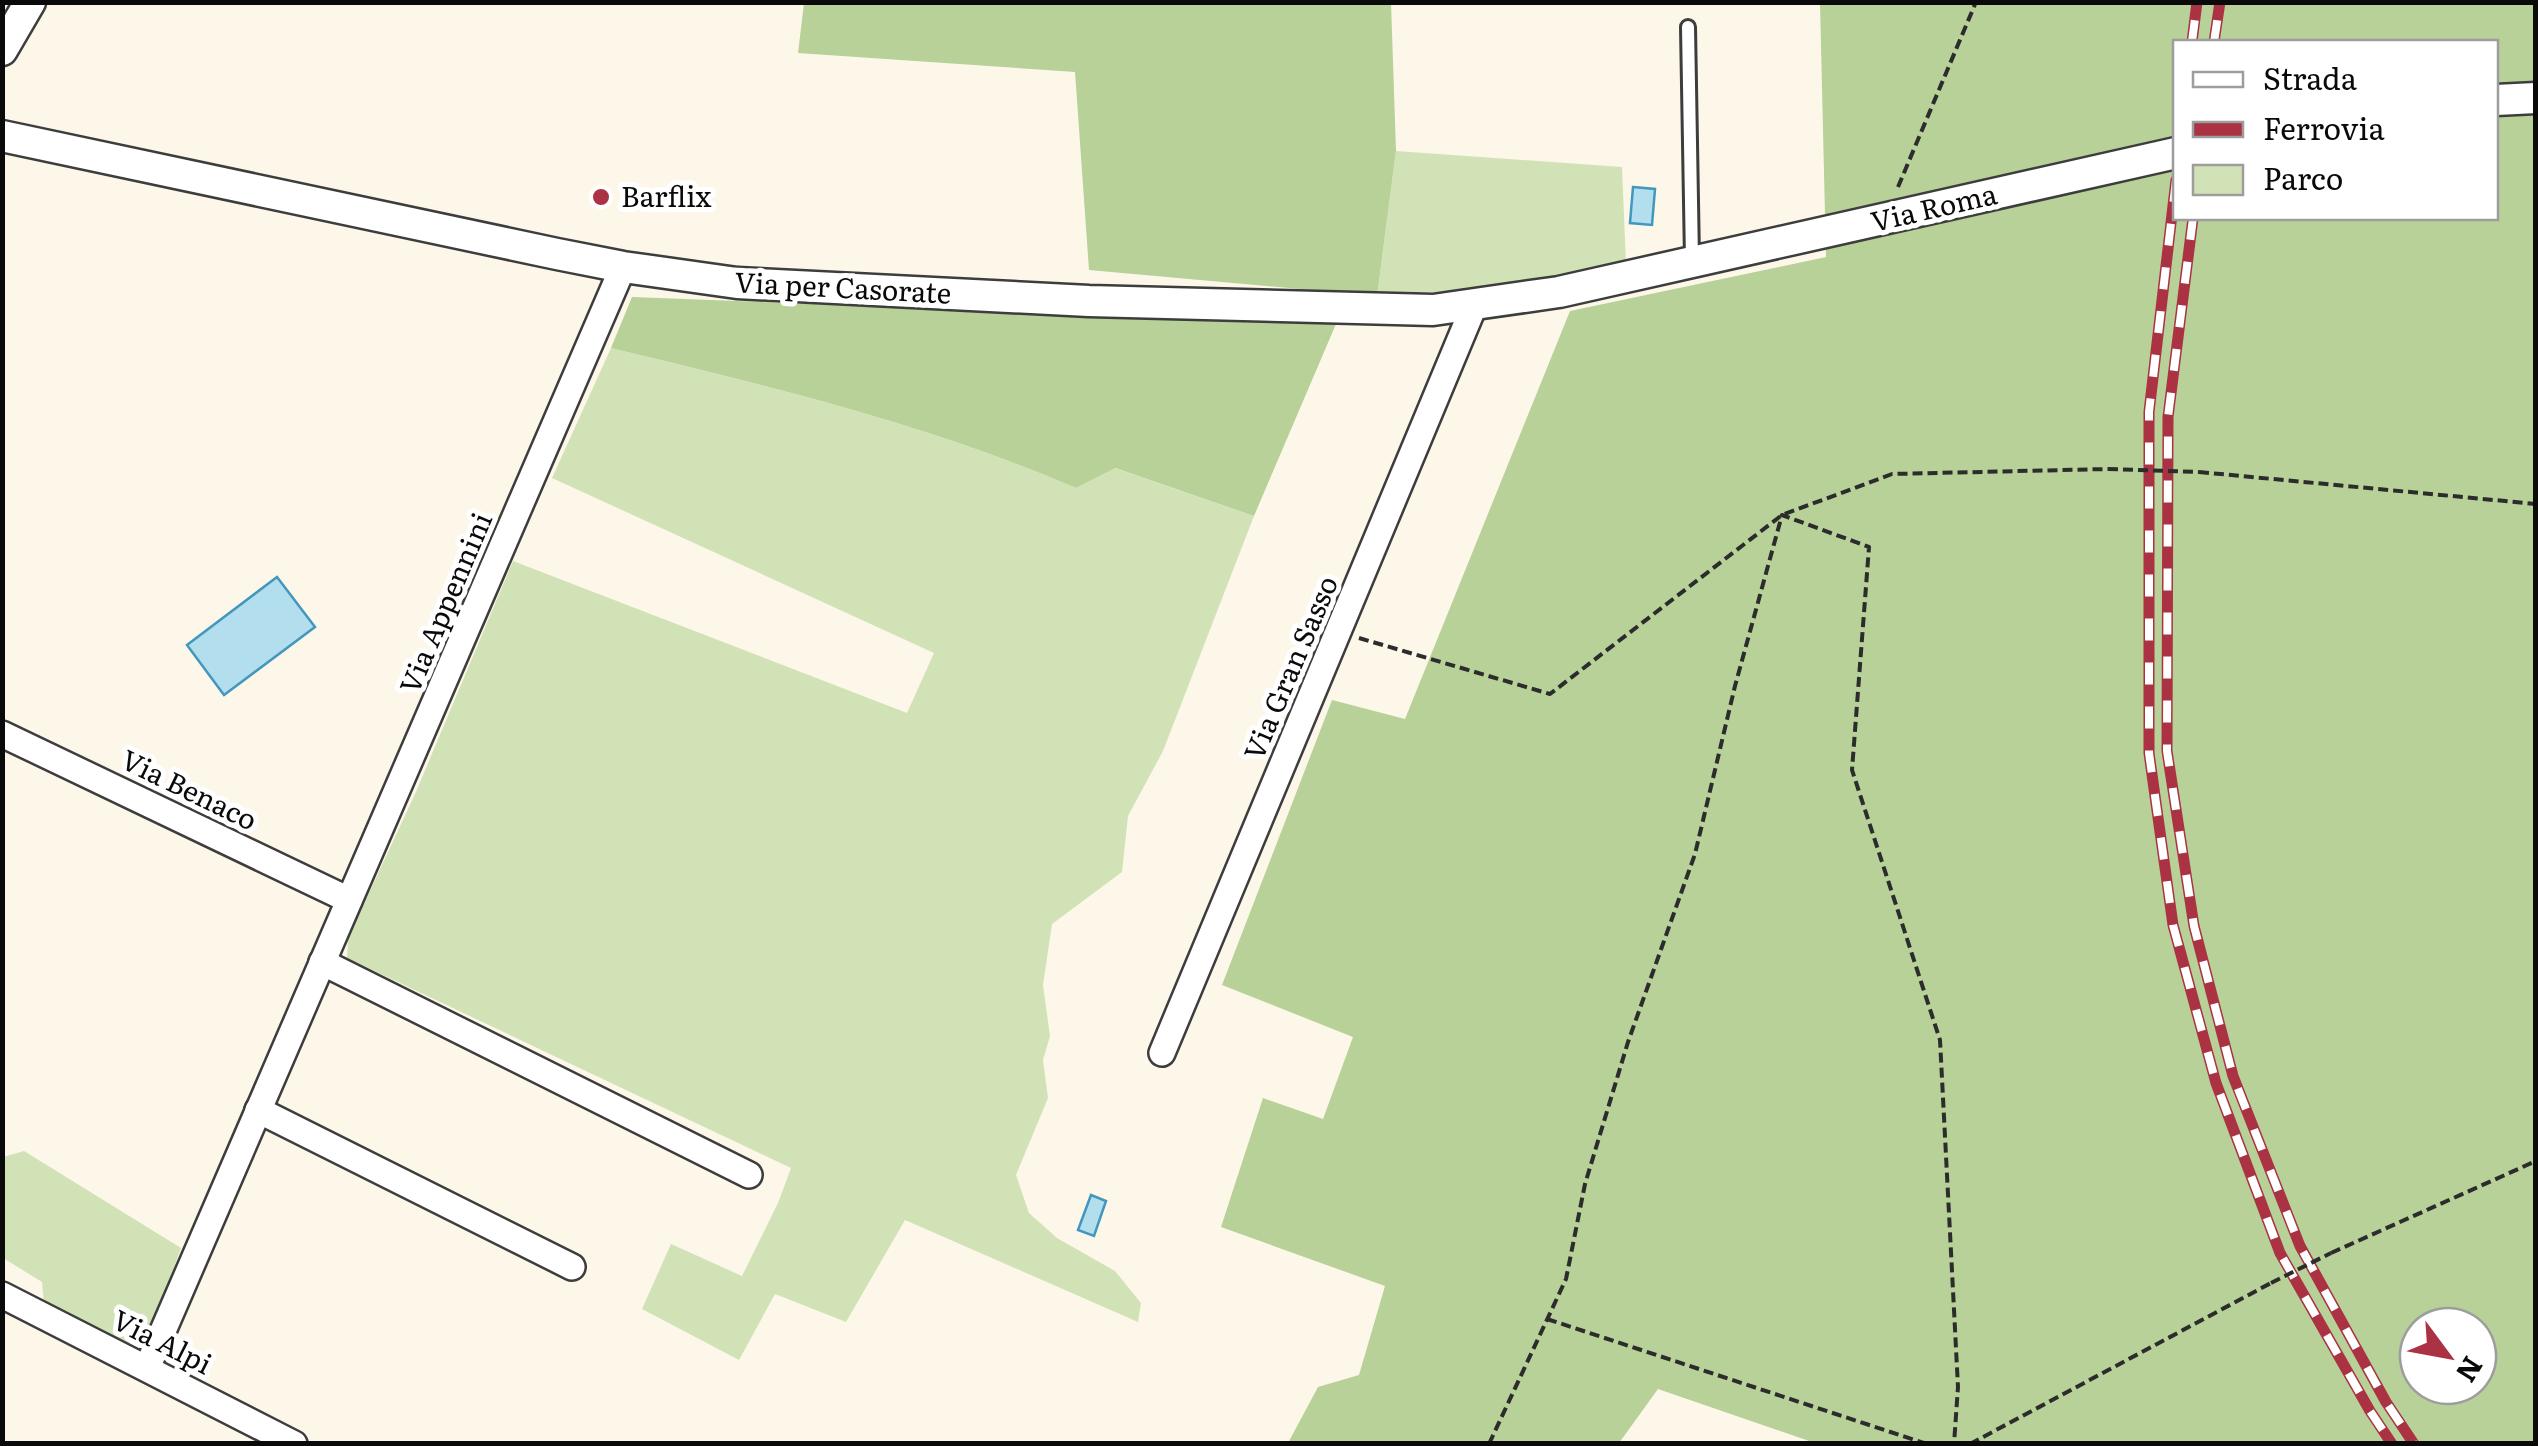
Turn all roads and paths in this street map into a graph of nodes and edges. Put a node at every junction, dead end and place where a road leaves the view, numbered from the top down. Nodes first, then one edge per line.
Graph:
1 (30, 2) edge
2 (1976, 2) edge
3 (1688, 28) dead end
4 (2, 50) edge
5 (2536, 98) edge
6 (2498, 100) edge
7 (2, 136) edge
8 (2173, 154) edge
9 (1884, 220) junction
10 (1692, 262) junction
11 (623, 268) junction
12 (1474, 306) junction
13 (2536, 504) edge
14 (1782, 516) junction
15 (1338, 632) junction
16 (2, 734) edge
17 (349, 900) junction
18 (322, 962) junction
19 (1162, 1053) dead end
20 (258, 1110) junction
21 (2536, 1161) edge
22 (749, 1175) dead end
23 (572, 1266) dead end
24 (2, 1295) edge
25 (1547, 1318) junction
26 (147, 1368) junction
27 (294, 1444) edge
28 (1489, 1444) edge
29 (1927, 1444) edge
30 (1954, 1444) edge
31 (1970, 1444) edge

1 - 4 street
2 - 9 path
3 - 10 lane
5 - 6 street
7 - 11 street, Via per Casorate
8 - 9 street, Via Roma
9 - 10 street, Via Roma
10 - 12 street, Via per Casorate
11 - 12 street, Via per Casorate
11 - 17 street, Via Appennini
12 - 15 street, Via Gran Sasso
13 - 14 path, bridge
14 - 15 path
14 - 25 path
14 - 30 path
15 - 19 street, Via Gran Sasso
16 - 17 street, Via Benaco
17 - 18 street, Via Appennini
18 - 20 street, Via Appennini
18 - 22 street
20 - 23 street
20 - 26 street, Via Appennini
21 - 31 path, bridge
24 - 26 street, Via Alpi
25 - 28 path
25 - 29 path
26 - 27 street, Via Alpi

